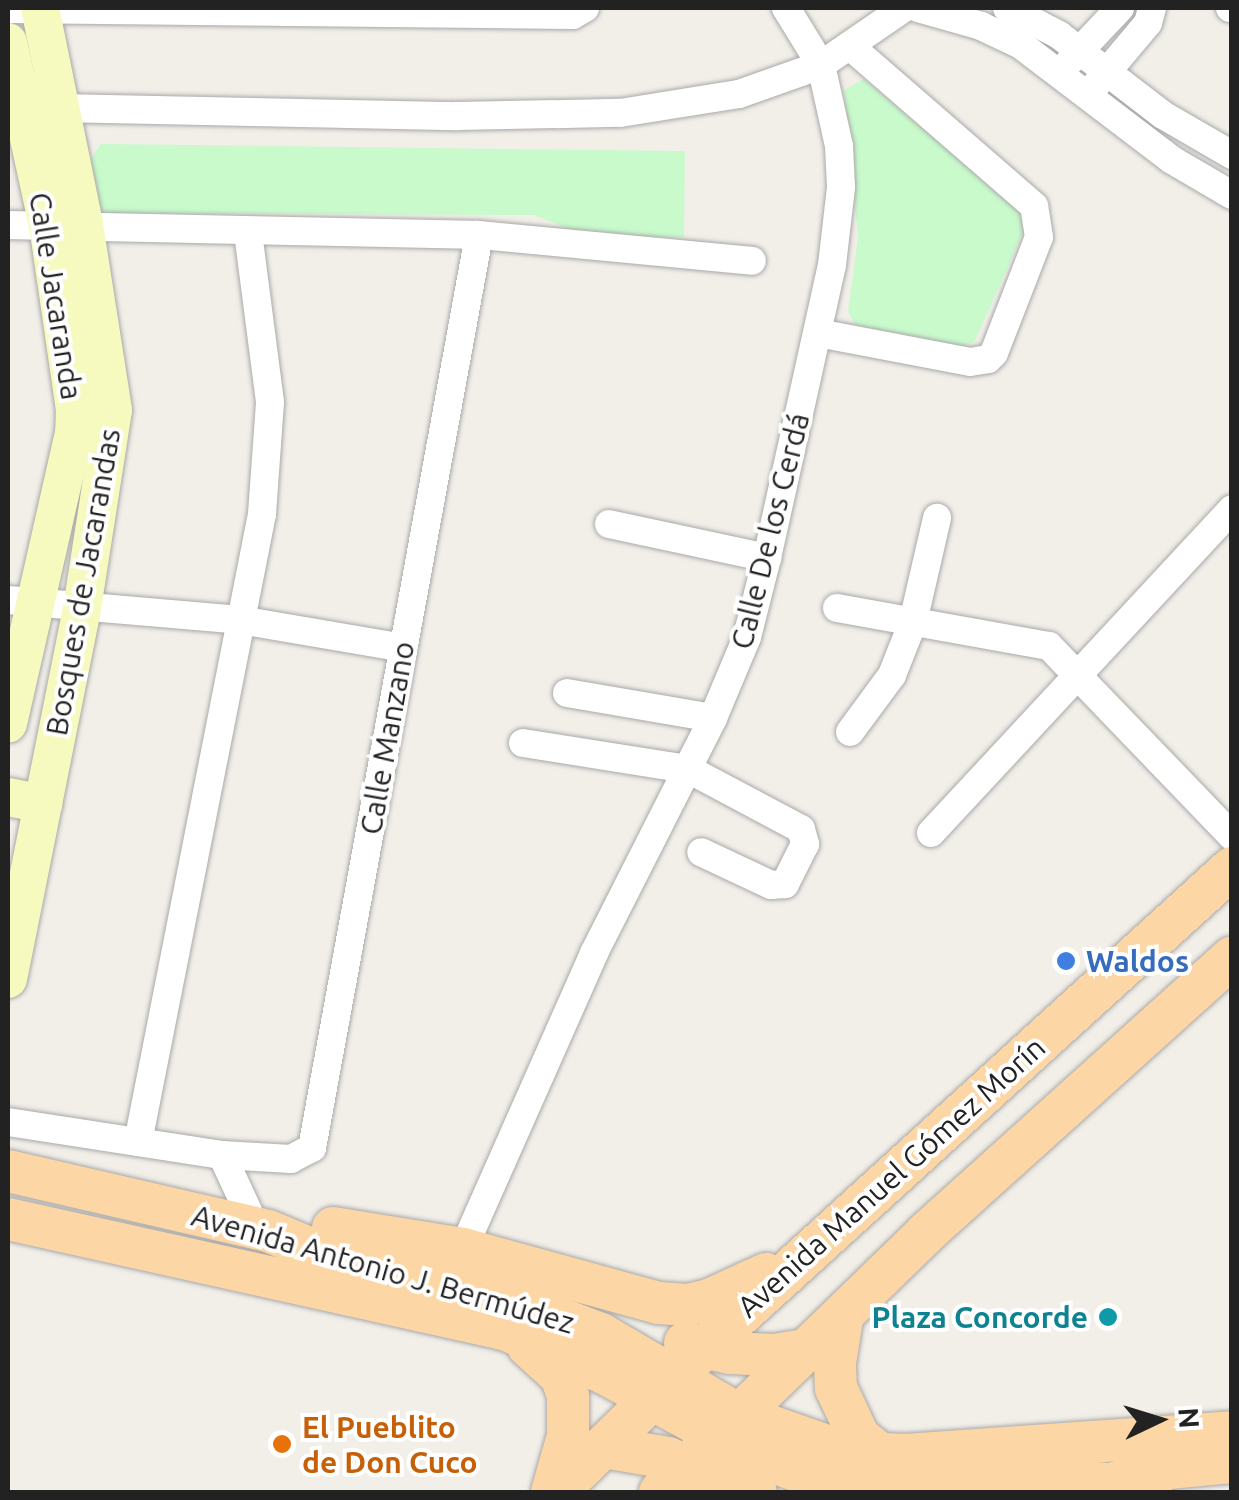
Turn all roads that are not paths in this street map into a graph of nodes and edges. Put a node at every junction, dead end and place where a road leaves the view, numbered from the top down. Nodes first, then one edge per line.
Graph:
1 (585, 8) edge
2 (786, 8) edge
3 (904, 8) edge
4 (918, 8) edge
5 (1007, 8) edge
6 (1120, 8) edge
7 (1152, 8) edge
8 (312, 9) edge
9 (8, 10) edge
10 (42, 20) edge
11 (8, 43) edge
12 (850, 46) junction
13 (1080, 50) junction
14 (820, 65) junction
15 (1108, 71) junction
16 (1060, 72) junction
17 (1088, 94) junction
18 (59, 108) junction
19 (1232, 155) edge
20 (1232, 195) edge
21 (66, 224) junction
22 (8, 225) edge
23 (248, 233) junction
24 (479, 235) junction
25 (752, 261) dead end
26 (818, 333) junction
27 (1232, 509) edge
28 (937, 518) dead end
29 (609, 524) dead end
30 (768, 558) junction
31 (21, 601) edge
32 (82, 608) junction
33 (837, 608) dead end
34 (240, 620) junction
35 (913, 622) junction
36 (403, 648) junction
37 (1080, 674) junction
38 (567, 693) dead end
39 (714, 718) junction
40 (8, 724) edge
41 (850, 732) dead end
42 (523, 744) dead end
43 (688, 769) junction
44 (26, 801) edge
45 (930, 833) dead end
46 (1232, 836) edge
47 (701, 852) dead end
48 (1232, 868) edge
49 (1232, 958) edge
50 (8, 978) edge
51 (8, 1122) edge
52 (138, 1142) junction
53 (222, 1155) junction
54 (27, 1175) edge
55 (248, 1210) junction
56 (8, 1219) edge
57 (822, 1240) junction
58 (463, 1248) junction
59 (314, 1250) junction
60 (204, 1259) junction
61 (842, 1319) junction
62 (508, 1330) junction
63 (807, 1350) junction
64 (676, 1374) junction
65 (1232, 1432) edge
66 (604, 1447) junction
67 (701, 1452) edge
68 (881, 1455) junction
69 (1232, 1462) edge
70 (1113, 1490) edge
71 (1232, 1490) edge
72 (554, 1492) edge
73 (756, 1492) edge
74 (1189, 1492) edge

1 - 8 street
2 - 14 street, Calle De los Cerdá
3 - 12 street
4 - 16 street
5 - 13 street
6 - 13 street
7 - 15 street
8 - 10 street
9 - 10 street
10 - 11 street
10 - 18 street, Bosques de Jacarandas
11 - 21 street, Calle Jacaranda
12 - 14 street
12 - 26 street
13 - 15 street
13 - 16 street
14 - 18 street
14 - 26 street, Calle De los Cerdá
15 - 17 street
15 - 19 street
16 - 17 street
17 - 20 street
18 - 21 street, Bosques de Jacarandas
21 - 22 street
21 - 23 street
21 - 31 street, Calle Jacaranda
21 - 32 street, Bosques de Jacarandas
23 - 24 street
23 - 34 street
24 - 25 street
24 - 36 street, Calle Manzano
26 - 30 street, Calle De los Cerdá
27 - 37 street
28 - 35 street
29 - 30 street
30 - 39 street, Calle De los Cerdá
31 - 32 street
31 - 40 street, Calle Jacaranda
32 - 34 street
32 - 44 street, Bosques de Jacarandas
33 - 35 street
34 - 36 street
34 - 52 street
35 - 37 street
35 - 41 street
36 - 53 street, Calle Manzano
37 - 45 street
37 - 46 street
38 - 39 street
39 - 43 street, Calle De los Cerdá
42 - 43 street
43 - 47 street
43 - 58 street, Calle De los Cerdá
44 - 50 street, Bosques de Jacarandas
48 - 57 main road, Avenida Manuel Gómez Morín
49 - 61 main road, Avenida Manuel Gómez Morín
51 - 52 street, Calle Manzano
52 - 53 street, Calle Manzano
53 - 55 street
54 - 55 main road
54 - 59 main road, Avenida Antonio J. Bermúdez
55 - 58 main road
56 - 60 main road
57 - 58 main road
57 - 64 main road, Avenida Manuel Gómez Morín
59 - 60 main road
59 - 64 main road
60 - 62 main road
61 - 63 main road, Avenida Manuel Gómez Morín
61 - 68 main road
62 - 64 main road
62 - 72 main road
63 - 64 main road
63 - 67 main road, Avenida Manuel Gómez Morín
64 - 66 main road, Avenida Manuel Gómez Morín
64 - 67 main road
65 - 68 main road
66 - 67 main road
66 - 72 main road, Avenida Manuel Gómez Morín
67 - 68 main road
67 - 70 main road
67 - 73 main road
69 - 70 main road
71 - 74 main road

